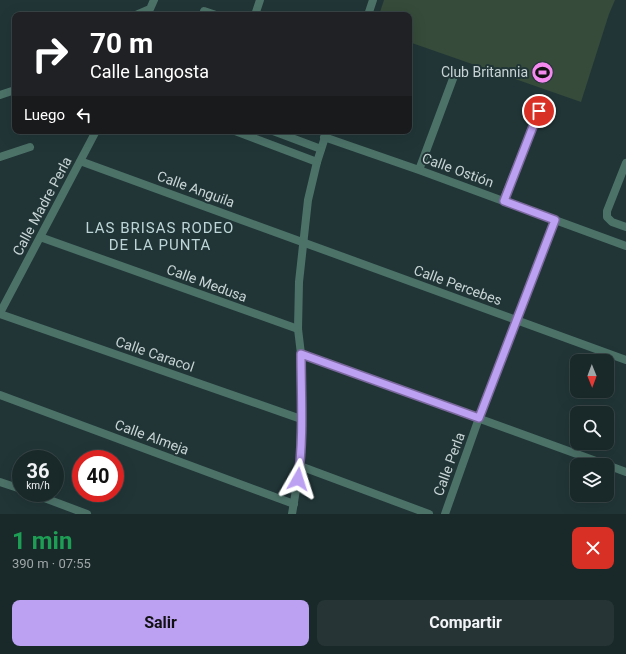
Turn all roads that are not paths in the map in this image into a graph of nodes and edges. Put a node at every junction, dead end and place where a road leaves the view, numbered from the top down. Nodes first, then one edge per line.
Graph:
1 (154, 0) edge
2 (260, 0) edge
3 (373, 0) edge
4 (204, 11) dead end
5 (143, 12) edge
6 (207, 12) edge
7 (256, 12) edge
8 (369, 12) edge
9 (454, 76) dead end
10 (12, 91) edge
11 (0, 95) edge
12 (539, 111) dead end
13 (94, 134) edge
14 (243, 134) edge
15 (281, 134) edge
16 (325, 134) edge
17 (30, 147) dead end
18 (321, 149) junction
19 (0, 157) edge
20 (80, 161) junction
21 (317, 162) junction
22 (626, 163) edge
23 (419, 170) junction
24 (504, 201) junction
25 (555, 220) junction
26 (626, 227) edge
27 (40, 237) junction
28 (303, 242) junction
29 (626, 246) edge
30 (0, 314) edge
31 (516, 320) junction
32 (298, 330) junction
33 (301, 354) junction
34 (626, 360) edge
35 (0, 395) edge
36 (301, 418) junction
37 (479, 418) junction
38 (588, 458) edge
39 (300, 466) junction
40 (614, 468) edge
41 (626, 472) edge
42 (0, 482) edge
43 (12, 486) edge
44 (55, 502) edge
45 (294, 504) junction
46 (87, 514) edge
47 (292, 514) edge
48 (429, 514) edge
49 (445, 514) edge

1 - 5 street
2 - 7 street
3 - 8 street
4 - 6 street
9 - 23 street
10 - 11 street
12 - 24 street
13 - 20 street, Calle Madre Perla
14 - 21 street
15 - 18 street
16 - 18 street
16 - 23 street, Calle Ostión
17 - 19 street
18 - 21 street
20 - 27 street, Calle Madre Perla
20 - 28 street, Calle Anguila
21 - 28 street
22 - 26 street
23 - 24 street, Calle Ostión
24 - 25 street, Calle Ostión
25 - 29 street, Calle Ostión
25 - 31 street, Calle Perla
27 - 30 street, Calle Madre Perla
27 - 32 street, Calle Medusa
28 - 31 street, Calle Percebes
28 - 32 street
30 - 36 street, Calle Caracol
31 - 34 street, Calle Percebes
31 - 37 street, Calle Perla
32 - 33 street
33 - 36 street
33 - 37 street
35 - 45 street, Calle Almeja
36 - 39 street
37 - 38 street
37 - 49 street, Calle Perla
39 - 45 street
39 - 48 street
40 - 41 street
42 - 43 street
44 - 46 street
45 - 47 street

